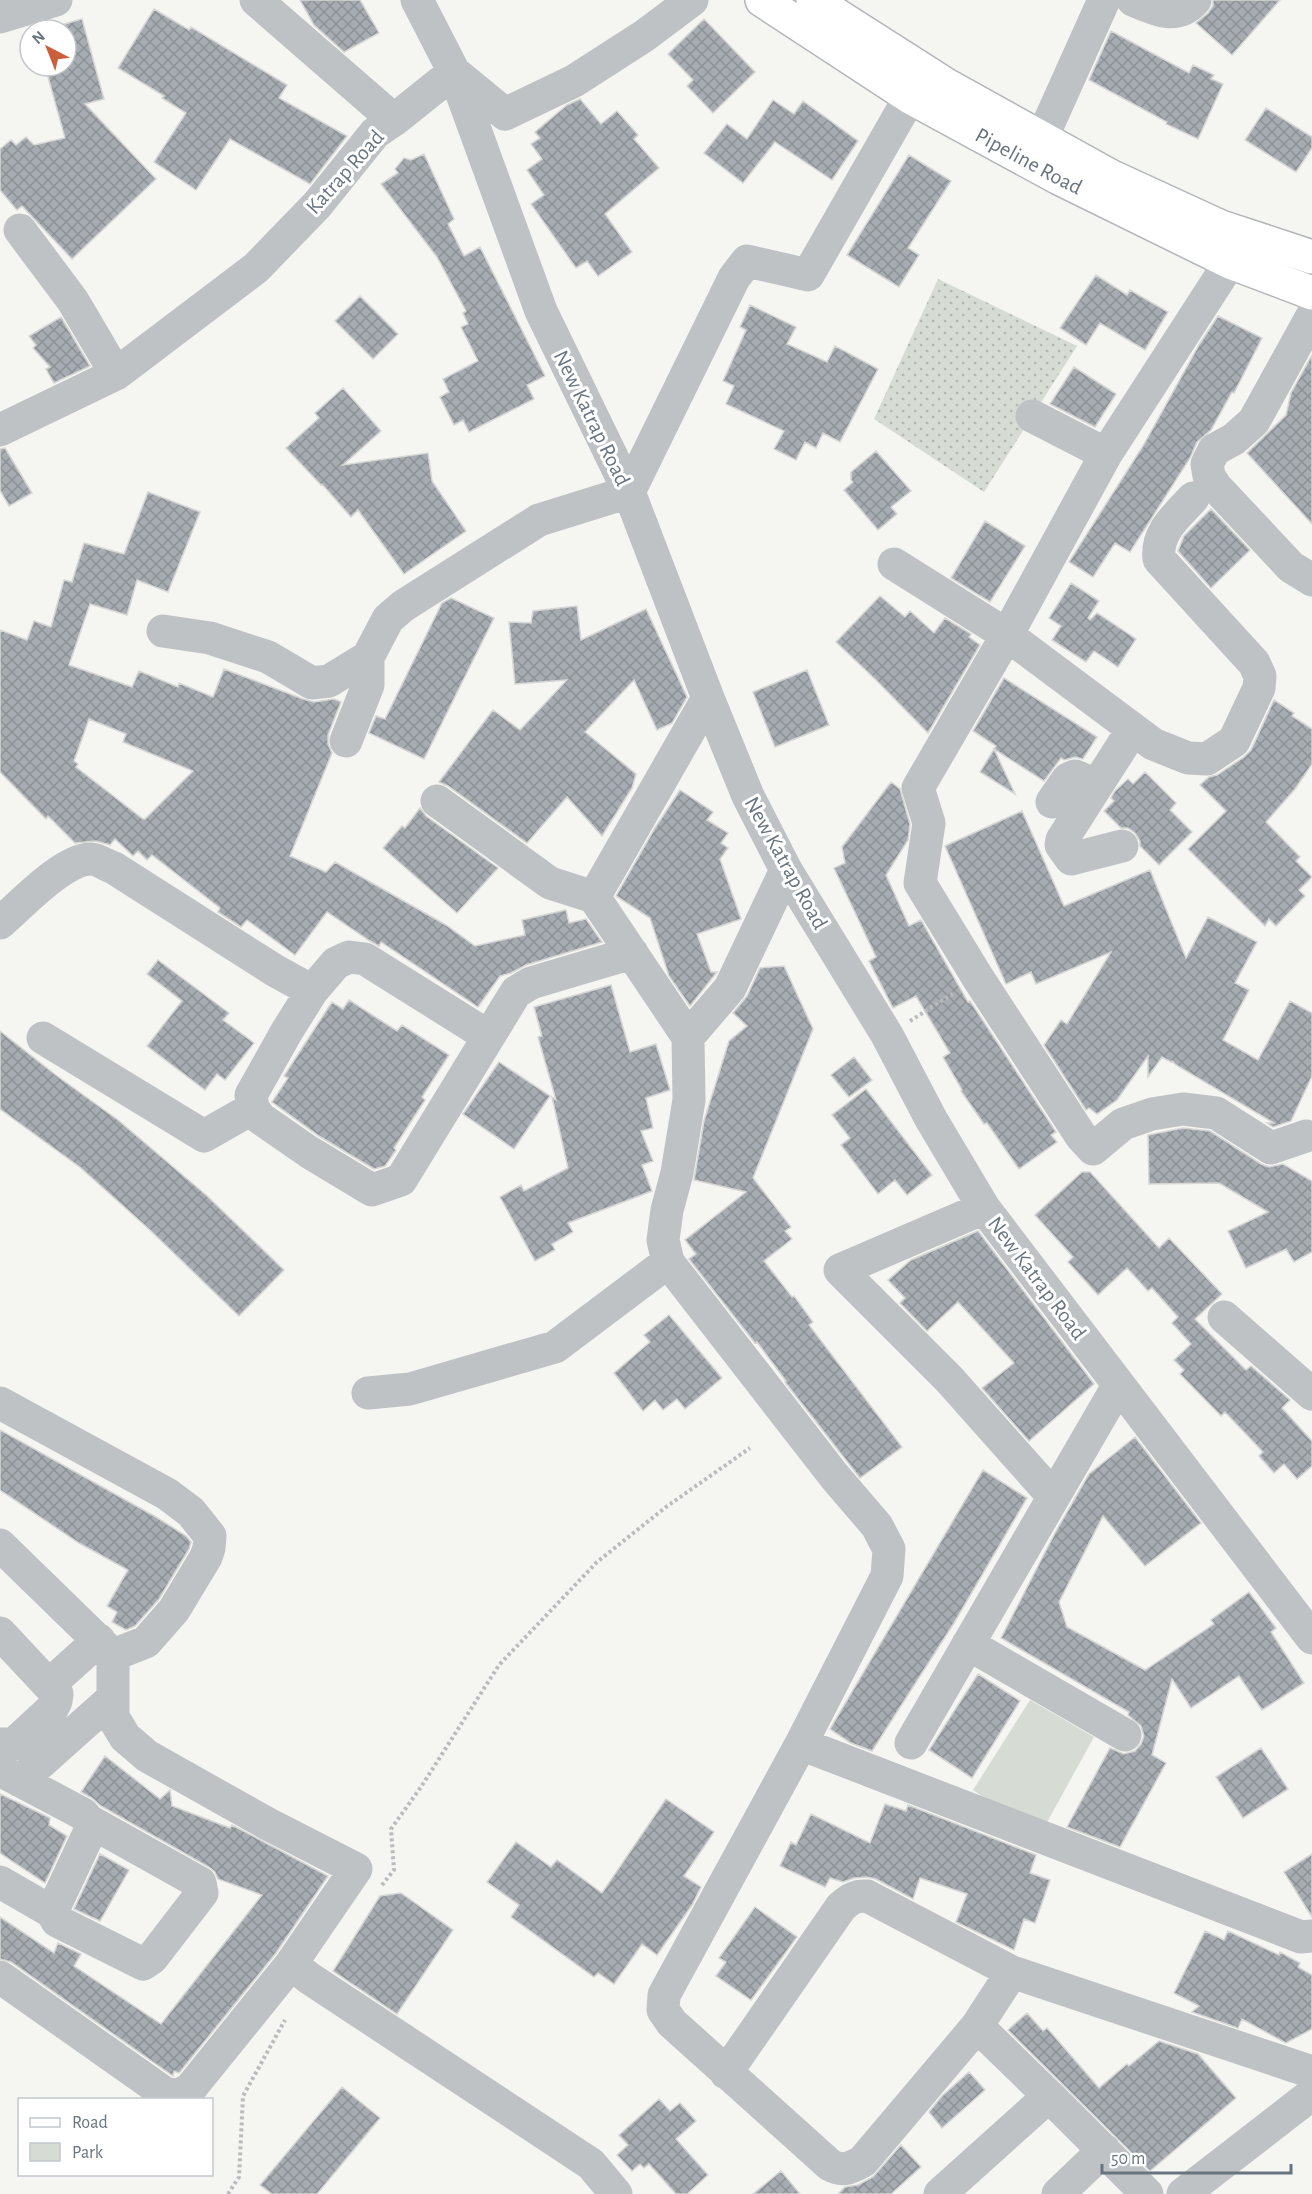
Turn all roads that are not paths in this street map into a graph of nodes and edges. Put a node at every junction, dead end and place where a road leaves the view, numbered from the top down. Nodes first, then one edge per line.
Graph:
1 (56, 0) edge
2 (256, 0) edge
3 (417, 0) edge
4 (692, 0) edge
5 (762, 0) edge
6 (813, 0) edge
7 (1104, 0) edge
8 (1133, 0) edge
9 (1195, 0) edge
10 (0, 17) edge
11 (454, 72) junction
12 (910, 97) junction
13 (394, 120) junction
14 (1042, 138) junction
15 (20, 230) dead end
16 (1312, 232) edge
17 (1279, 245) junction
18 (1312, 256) edge
19 (1230, 261) junction
20 (1312, 293) edge
21 (1312, 316) edge
22 (116, 374) junction
23 (1032, 416) dead end
24 (0, 430) edge
25 (1106, 454) junction
26 (628, 492) junction
27 (1193, 498) dead end
28 (894, 564) dead end
29 (1312, 580) edge
30 (163, 631) dead end
31 (1006, 635) junction
32 (368, 657) junction
33 (708, 698) junction
34 (1133, 729) junction
35 (346, 741) dead end
36 (1095, 788) junction
37 (437, 801) dead end
38 (1052, 802) dead end
39 (1122, 846) dead end
40 (786, 870) junction
41 (594, 897) junction
42 (0, 923) edge
43 (632, 953) junction
44 (312, 991) junction
45 (488, 1036) junction
46 (688, 1037) junction
47 (43, 1038) dead end
48 (253, 1108) junction
49 (1310, 1133) edge
50 (984, 1208) junction
51 (668, 1262) junction
52 (1224, 1317) dead end
53 (1118, 1386) junction
54 (368, 1393) dead end
55 (1312, 1394) edge
56 (0, 1403) edge
57 (1053, 1496) junction
58 (0, 1545) edge
59 (0, 1633) edge
60 (1312, 1638) edge
61 (968, 1644) junction
62 (106, 1648) junction
63 (49, 1685) junction
64 (113, 1698) junction
65 (1125, 1736) dead end
66 (911, 1743) dead end
67 (0, 1744) edge
68 (801, 1744) junction
69 (10, 1775) edge
70 (89, 1821) junction
71 (0, 1882) edge
72 (52, 1912) junction
73 (1312, 1936) edge
74 (291, 1964) junction
75 (1012, 1972) junction
76 (0, 1977) edge
77 (977, 2026) junction
78 (1312, 2072) edge
79 (726, 2073) junction
80 (1312, 2094) edge
81 (1049, 2096) junction
82 (1104, 2150) junction
83 (616, 2194) edge
84 (940, 2194) edge
85 (1058, 2194) edge
86 (1147, 2194) edge
87 (1183, 2194) edge

1 - 10 street
2 - 13 street
3 - 11 street, New Katrap Road
4 - 11 street
5 - 12 main road, Pipeline Road
6 - 14 main road, Pipeline Road
7 - 14 street
8 - 9 street
11 - 13 street, Katrap Road
11 - 26 street, New Katrap Road
12 - 19 main road, Pipeline Road
12 - 26 street
13 - 22 street, Katrap Road
14 - 17 main road, Pipeline Road
15 - 22 street
16 - 17 main road
17 - 18 main road, Pipeline Road
17 - 19 main road
19 - 20 main road, Pipeline Road
19 - 25 street
21 - 29 street
22 - 24 street, Katrap Road
23 - 25 street
25 - 31 street
26 - 32 street
26 - 33 street, New Katrap Road
27 - 34 street
28 - 31 street
30 - 32 street
31 - 34 street
31 - 49 street
32 - 35 street
33 - 40 street, New Katrap Road
33 - 41 street
34 - 36 street
36 - 38 street
36 - 39 street
37 - 41 street
40 - 46 street
40 - 50 street, New Katrap Road
41 - 43 street
42 - 44 street
43 - 45 street
43 - 46 street
44 - 45 street
44 - 48 street
45 - 48 street
46 - 51 street
47 - 48 street
50 - 53 street, New Katrap Road
50 - 57 street
51 - 54 street
51 - 68 street
52 - 55 street
53 - 57 street
53 - 60 street, New Katrap Road
56 - 62 street
57 - 61 street
58 - 62 street
59 - 63 street
61 - 65 street
61 - 66 street
62 - 63 street
62 - 64 street
63 - 67 street
64 - 69 street
64 - 74 street
68 - 73 street
68 - 79 street
69 - 70 street
70 - 72 street
70 - 72 street
71 - 72 street
74 - 76 street
74 - 83 street
75 - 77 street
75 - 78 street
75 - 79 street
77 - 79 street
77 - 81 street
80 - 87 street
81 - 82 street
81 - 84 street
82 - 85 street
82 - 86 street

